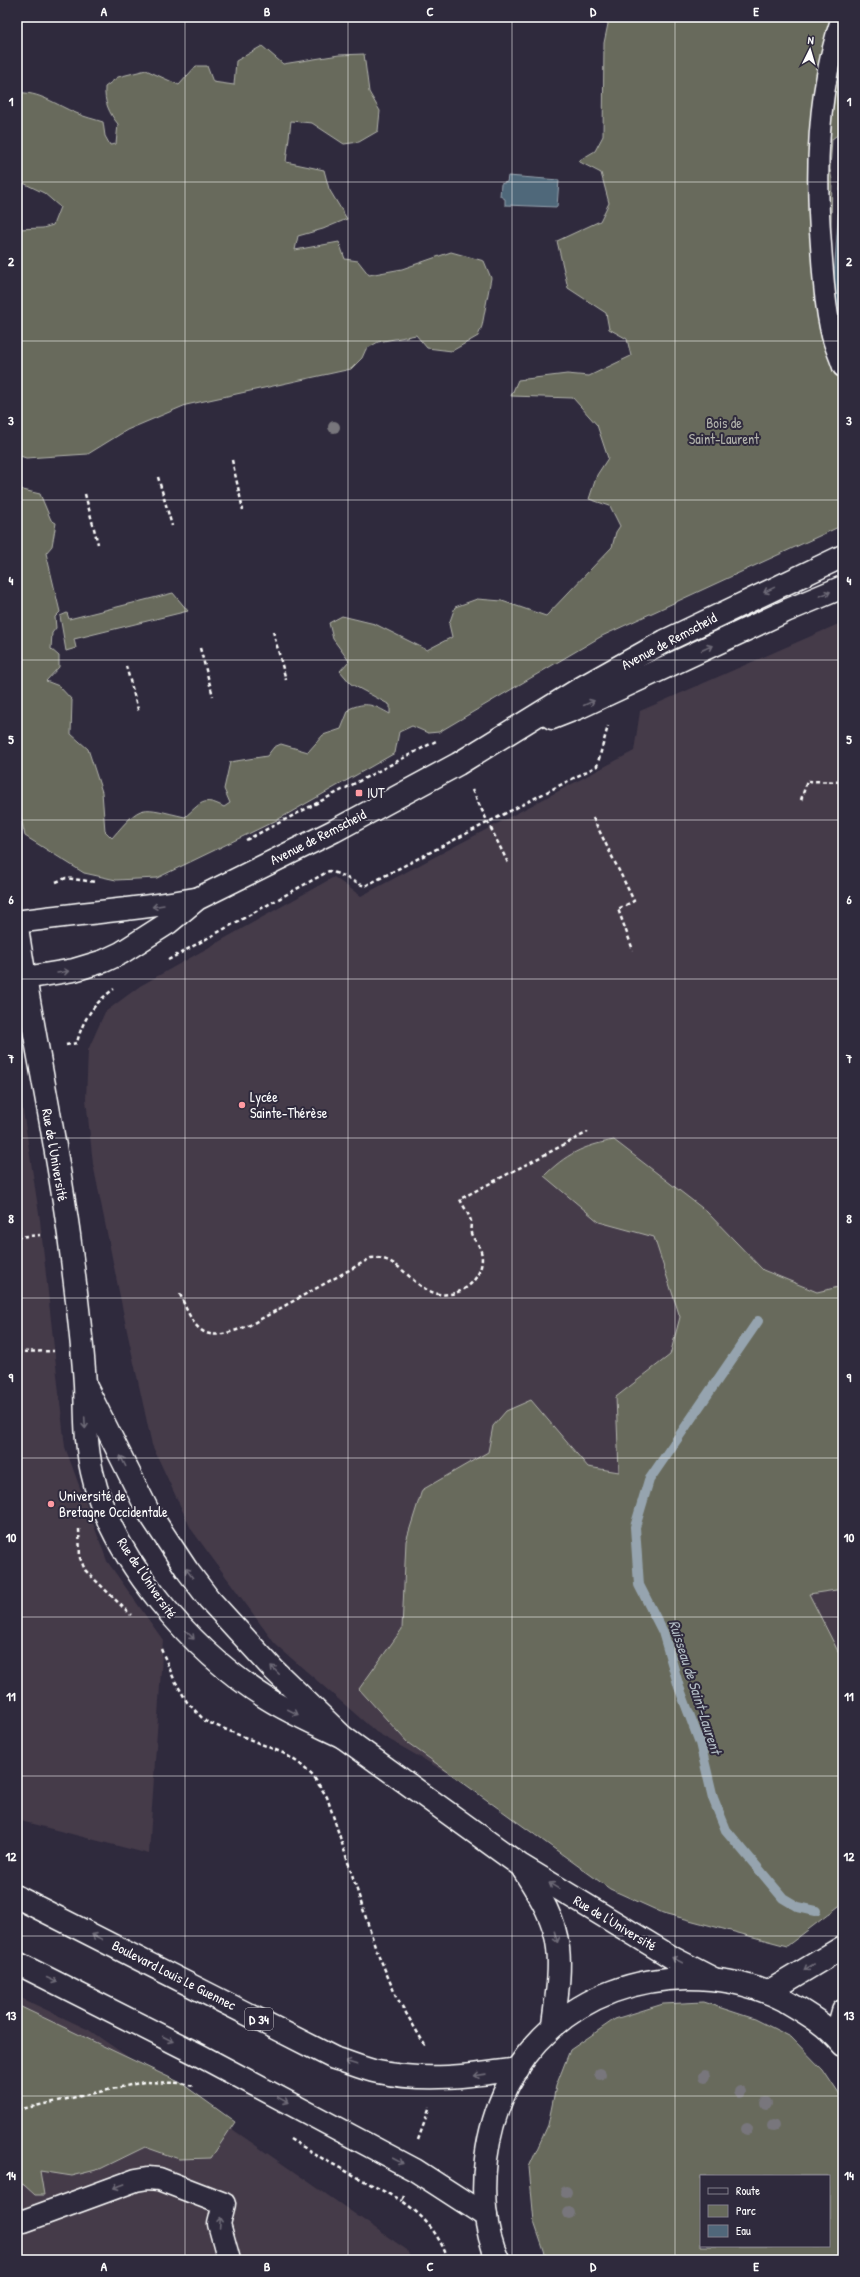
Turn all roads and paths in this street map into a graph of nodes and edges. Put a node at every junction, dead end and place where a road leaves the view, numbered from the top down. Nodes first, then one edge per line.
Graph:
1 (842, 17) edge
2 (843, 368) edge
3 (232, 460) dead end
4 (158, 477) dead end
5 (85, 494) dead end
6 (243, 510) dead end
7 (172, 526) dead end
8 (98, 544) dead end
9 (843, 556) edge
10 (843, 587) edge
11 (272, 631) dead end
12 (200, 648) dead end
13 (126, 666) dead end
14 (286, 680) dead end
15 (213, 696) dead end
16 (139, 713) dead end
17 (609, 723) dead end
18 (501, 737) junction
19 (458, 764) junction
20 (843, 782) edge
21 (802, 800) dead end
22 (593, 818) dead end
23 (489, 822) junction
24 (240, 843) dead end
25 (509, 865) dead end
26 (56, 882) dead end
27 (96, 882) dead end
28 (197, 899) junction
29 (17, 922) edge
30 (17, 927) edge
31 (633, 950) dead end
32 (167, 960) dead end
33 (24, 978) junction
34 (120, 986) dead end
35 (38, 1050) junction
36 (588, 1132) dead end
37 (180, 1294) dead end
38 (54, 1351) dead end
39 (17, 1352) edge
40 (85, 1384) junction
41 (79, 1529) dead end
42 (132, 1615) dead end
43 (159, 1643) dead end
44 (343, 1737) junction
45 (520, 1865) junction
46 (17, 1897) edge
47 (843, 1947) edge
48 (17, 1963) edge
49 (712, 1978) junction
50 (768, 1992) junction
51 (843, 2011) edge
52 (553, 2025) junction
53 (839, 2041) edge
54 (518, 2069) junction
55 (437, 2078) junction
56 (200, 2088) dead end
57 (17, 2110) edge
58 (288, 2137) dead end
59 (415, 2170) junction
60 (402, 2201) junction
61 (486, 2216) junction
62 (17, 2220) edge
63 (229, 2260) edge
64 (448, 2260) edge
65 (498, 2260) edge

1 - 2 lane
3 - 6 path
4 - 7 path
5 - 8 path
9 -> 18 street, Avenue de Remscheid
18 -> 10 street, Avenue de Remscheid
11 - 14 path
12 - 15 path
13 - 16 path
17 - 23 path
18 - 19 street, Avenue de Remscheid
19 - 23 path
19 - 24 path
19 - 28 street, Avenue de Remscheid
20 - 21 path
22 - 31 path
23 - 25 path
23 - 32 path
26 - 27 path
28 -> 29 street, Avenue de Remscheid
33 -> 28 street, Avenue de Remscheid
30 - 33 street, Rue de l'Université
33 - 35 street, Rue de l'Université
34 - 35 path
35 - 40 street, Rue de l'Université
36 - 37 path
38 - 39 path
44 -> 40 street, Rue de l'Université
40 -> 44 street, Rue de l'Université
41 - 42 path
43 - 55 path
44 - 45 street, Rue de l'Université
49 -> 45 street, Rue de l'Université
45 -> 52 street, Rue de l'Université
55 -> 46 street, Boulevard Louis Le Guennec / D 34
47 -> 50 street
48 -> 59 street
49 - 50 street
49 - 52 street
50 - 53 street
51 - 53 street
52 - 54 street
54 -> 55 street, Boulevard Louis Le Guennec / D 34
54 - 61 street
55 - 59 path
56 - 57 path
58 - 60 path
59 - 60 path
59 - 61 street
60 - 64 path
61 - 65 street
63 -> 62 street

